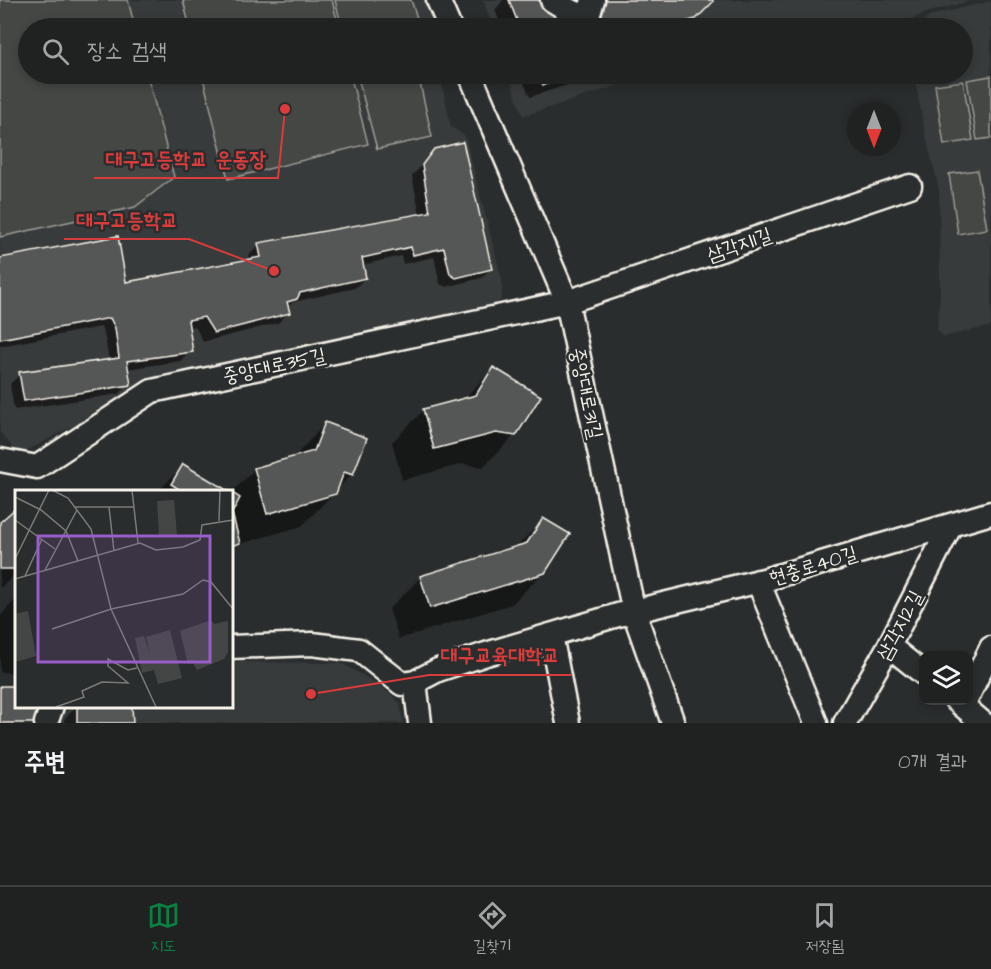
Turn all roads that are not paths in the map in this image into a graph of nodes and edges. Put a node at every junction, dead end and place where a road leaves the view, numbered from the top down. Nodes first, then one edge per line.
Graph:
1 (438, 0) edge
2 (552, 0) edge
3 (593, 0) edge
4 (446, 18) edge
5 (474, 84) edge
6 (910, 186) dead end
7 (567, 302) junction
8 (0, 460) edge
9 (991, 513) edge
10 (951, 525) junction
11 (758, 581) junction
12 (633, 612) junction
13 (551, 635) junction
14 (889, 646) junction
15 (232, 647) edge
16 (991, 648) edge
17 (919, 670) edge
18 (415, 682) junction
19 (973, 682) edge
20 (967, 705) edge
21 (51, 708) edge
22 (46, 723) edge
23 (420, 723) edge
24 (568, 723) edge
25 (672, 723) edge
26 (816, 723) edge
27 (845, 723) edge
28 (983, 723) edge

1 - 4 street
2 - 3 street
5 - 7 street, 중앙대로31길
6 - 7 street, 삼각지1길
7 - 8 street, 중앙대로35길
7 - 12 street, 중앙대로31길
9 - 10 street, 현충로40길
10 - 11 street, 현충로40길
10 - 14 street, 삼각지2길
11 - 12 street, 현충로40길
11 - 26 street
12 - 13 street, 현충로40길
12 - 25 street, 중앙대로31길
13 - 18 street, 현충로40길
13 - 24 street
14 - 17 street
14 - 27 street, 삼각지2길
15 - 18 street
16 - 19 street
18 - 23 street
20 - 28 street
21 - 22 street

